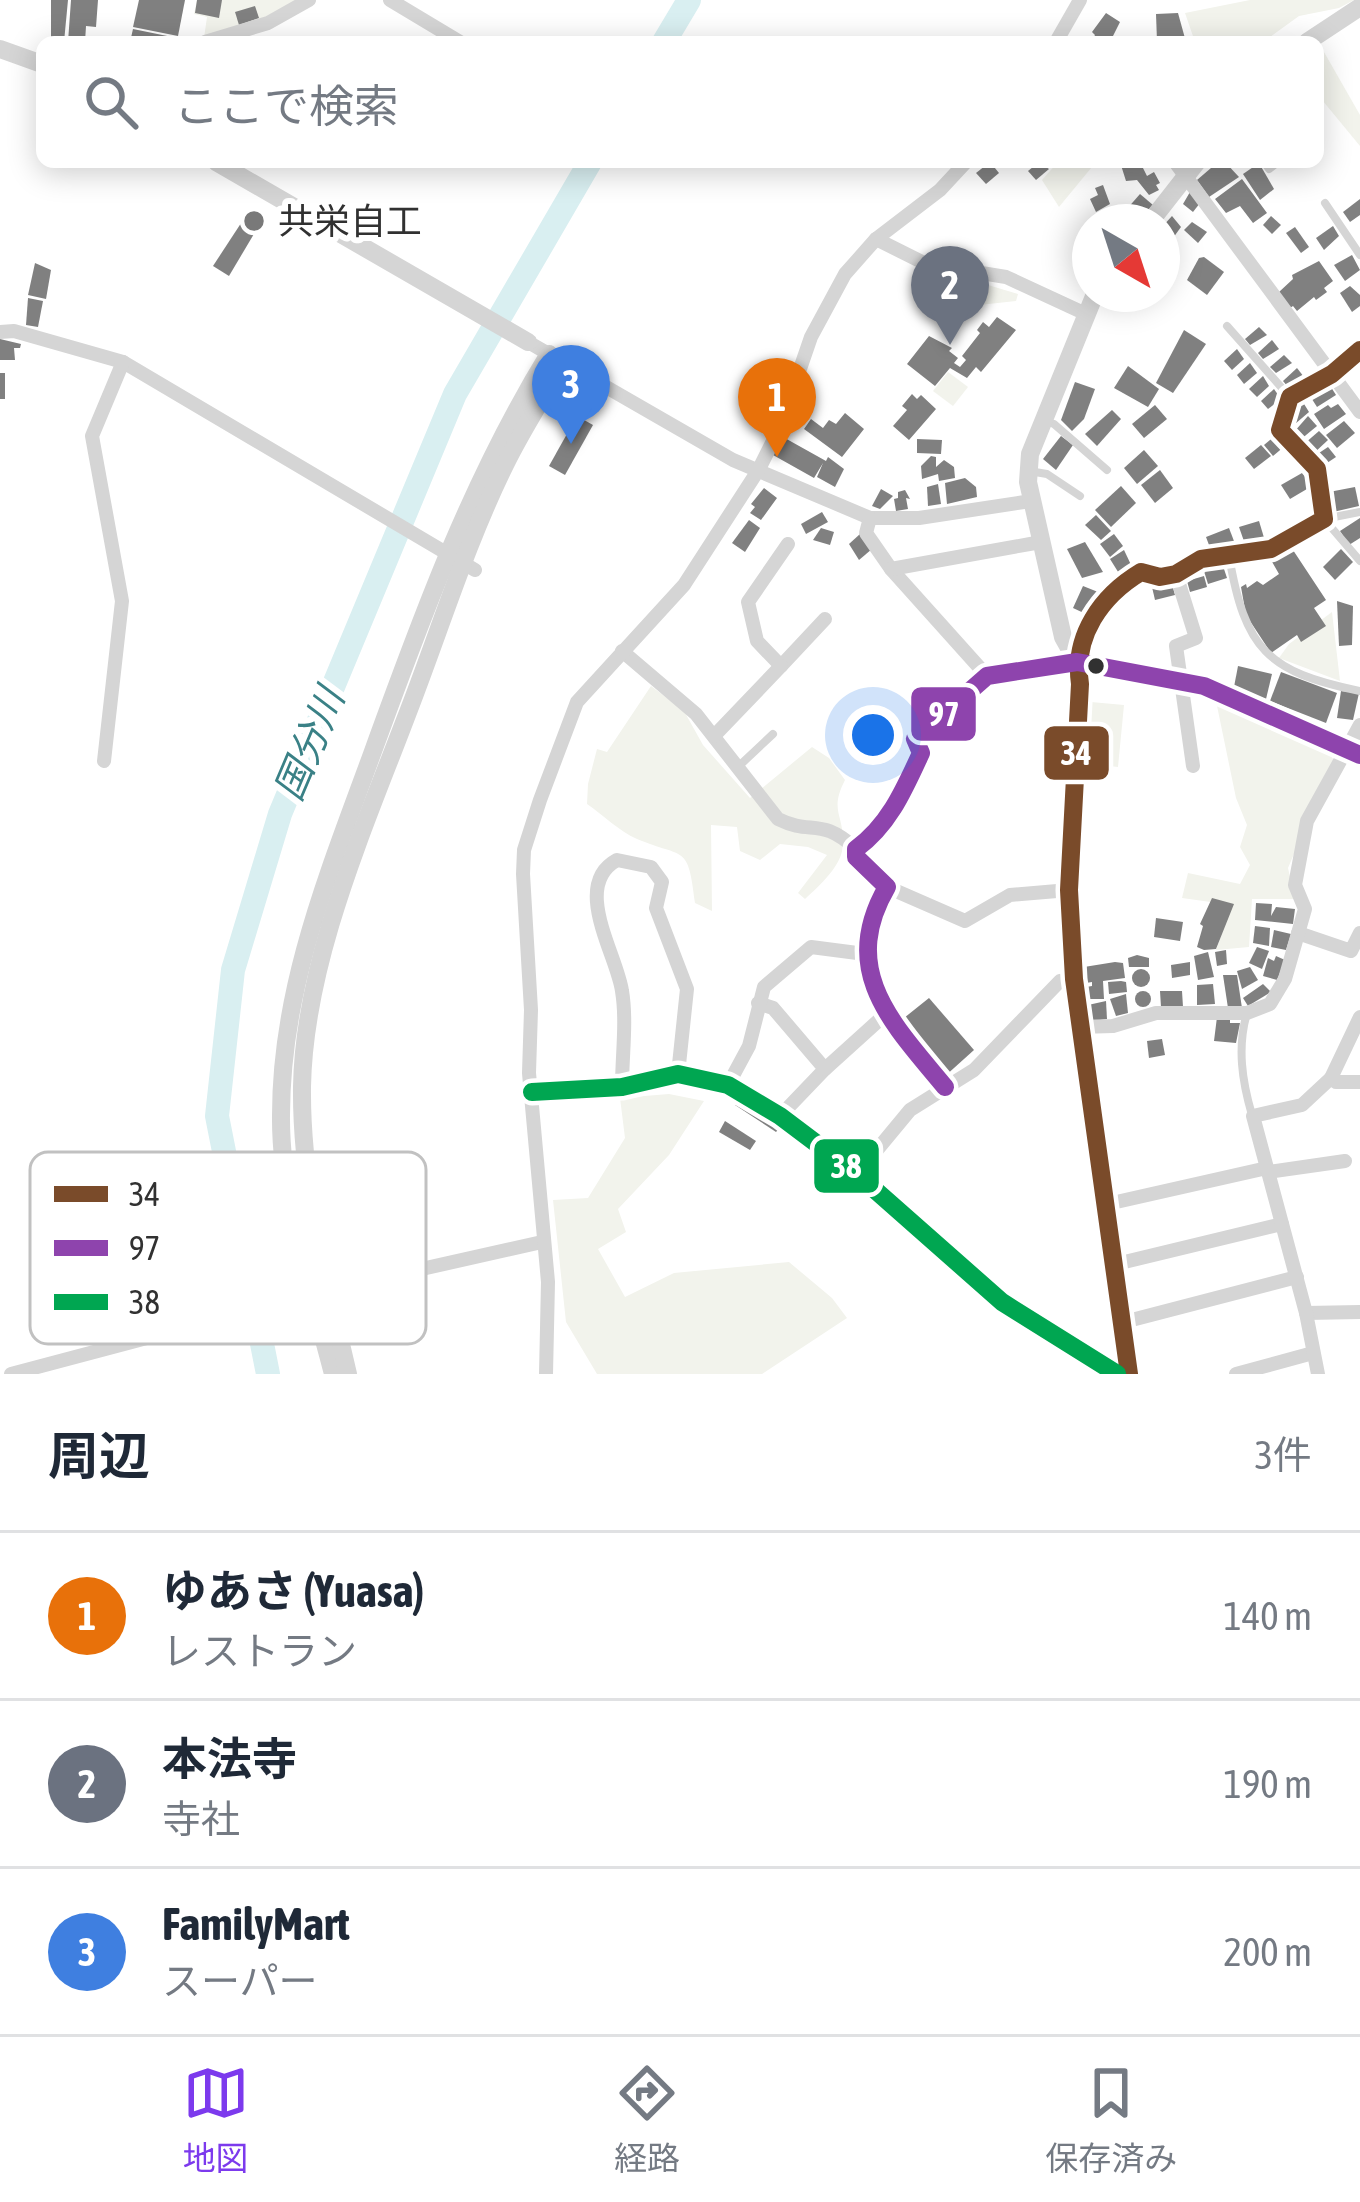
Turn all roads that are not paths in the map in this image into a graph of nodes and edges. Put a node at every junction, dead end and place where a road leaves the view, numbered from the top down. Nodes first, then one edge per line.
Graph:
1 (309, 0) edge
2 (390, 0) edge
3 (1080, 0) edge
4 (1360, 7) edge
5 (225, 36) edge
6 (450, 36) edge
7 (1059, 36) edge
8 (1316, 36) edge
9 (0, 49) edge
10 (36, 62) edge
11 (226, 168) edge
12 (960, 168) edge
13 (1185, 168) edge
14 (1187, 168) edge
15 (1324, 203) dead end
16 (1162, 204) edge
17 (876, 239) junction
18 (1360, 255) edge
19 (1087, 314) joint
20 (1227, 326) dead end
21 (0, 332) edge
22 (528, 342) joint
23 (1360, 350) edge
24 (556, 358) junction
25 (123, 362) junction
26 (1332, 374) junction
27 (1290, 397) junction
28 (1360, 412) edge
29 (1043, 421) junction
30 (759, 469) junction
31 (1107, 470) dead end
32 (1029, 471) junction
33 (1080, 496) dead end
34 (1031, 501) junction
35 (1360, 512) edge
36 (870, 518) junction
37 (1324, 518) junction
38 (1041, 542) junction
39 (788, 544) dead end
40 (1229, 556) junction
41 (455, 557) junction
42 (1360, 561) edge
43 (891, 569) junction
44 (1176, 574) junction
45 (825, 619) dead end
46 (622, 651) junction
47 (1077, 662) junction
48 (781, 666) junction
49 (987, 676) junction
50 (1178, 678) junction
51 (1360, 691) edge
52 (1360, 725) edge
53 (772, 734) dead end
54 (713, 736) junction
55 (1354, 752) edge
56 (104, 760) dead end
57 (1193, 766) dead end
58 (736, 768) junction
59 (856, 849) junction
60 (887, 887) junction
61 (1069, 890) junction
62 (1298, 932) junction
63 (1360, 933) edge
64 (865, 954) junction
65 (1074, 979) junction
66 (758, 1003) junction
67 (888, 1012) junction
68 (1247, 1013) junction
69 (1360, 1017) edge
70 (1079, 1027) junction
71 (824, 1069) junction
72 (678, 1074) junction
73 (1331, 1078) junction
74 (1360, 1082) edge
75 (728, 1085) junction
76 (622, 1087) junction
77 (945, 1088) junction
78 (532, 1092) junction
79 (780, 1116) junction
80 (1253, 1116) junction
81 (284, 1152) edge
82 (1346, 1161) dead end
83 (1268, 1170) junction
84 (857, 1174) junction
85 (1103, 1205) junction
86 (1282, 1223) junction
87 (542, 1242) junction
88 (1112, 1265) junction
89 (426, 1269) edge
90 (1297, 1277) junction
91 (1360, 1312) edge
92 (1306, 1313) junction
93 (1120, 1323) junction
94 (125, 1344) edge
95 (326, 1344) edge
96 (335, 1344) edge
97 (1313, 1353) junction
98 (11, 1374) edge
99 (333, 1374) edge
100 (348, 1374) edge
101 (546, 1374) edge
102 (1117, 1374) edge
103 (1129, 1374) edge
104 (1236, 1374) edge
105 (1318, 1374) edge

1 - 5 street
2 - 6 street
3 - 7 street
4 - 8 street
9 - 10 street
11 - 22 street
12 - 17 street
13 - 16 street
14 - 26 street
15 - 18 lane
17 - 19 street
17 - 30 street
19 - 29 street
20 - 27 lane
21 - 25 street
22 - 24 street
23 - 26 street
24 - 30 street
24 - 41 street
25 - 41 street
25 - 56 street
26 - 27 street
26 - 28 street
27 - 37 street
29 - 31 lane
29 - 32 street
30 - 36 street
30 - 46 street
32 - 33 lane
32 - 34 street
34 - 36 street
34 - 38 street
35 - 37 lane
36 - 43 street
37 - 40 street
37 - 42 lane
38 - 43 street
38 - 47 street
39 - 48 street
40 - 44 street
40 - 51 lane
41 - 81 street
43 - 49 street
44 - 47 street
44 - 50 street
45 - 48 street
46 - 54 street
46 - 78 street
47 - 49 street
47 - 50 street
47 - 61 street
48 - 54 street
49 - 59 street
50 - 55 street
50 - 57 street
52 - 55 street
53 - 58 lane
54 - 58 street
55 - 62 street
58 - 59 street
59 - 60 street
60 - 61 street
60 - 64 street
61 - 65 street
62 - 63 street
62 - 68 street
64 - 66 street
64 - 67 street
65 - 70 street
65 - 77 street
66 - 71 street
66 - 75 street
67 - 71 street
67 - 77 street
68 - 70 street
68 - 80 lane
69 - 73 street
70 - 85 street
71 - 79 street
72 - 75 street
72 - 76 street
72 - 76 street
73 - 74 street
73 - 80 street
75 - 79 street
76 - 78 street
77 - 84 street
78 - 87 street
79 - 84 street
80 - 83 street
82 - 83 street
83 - 85 street
83 - 86 street
84 - 102 street
85 - 88 street
86 - 88 street
86 - 90 street
87 - 89 street
87 - 101 street
88 - 93 street
90 - 92 street
90 - 93 street
91 - 92 street
92 - 97 street
93 - 103 street
94 - 98 street
95 - 99 street
96 - 100 street
97 - 104 street
97 - 105 street

